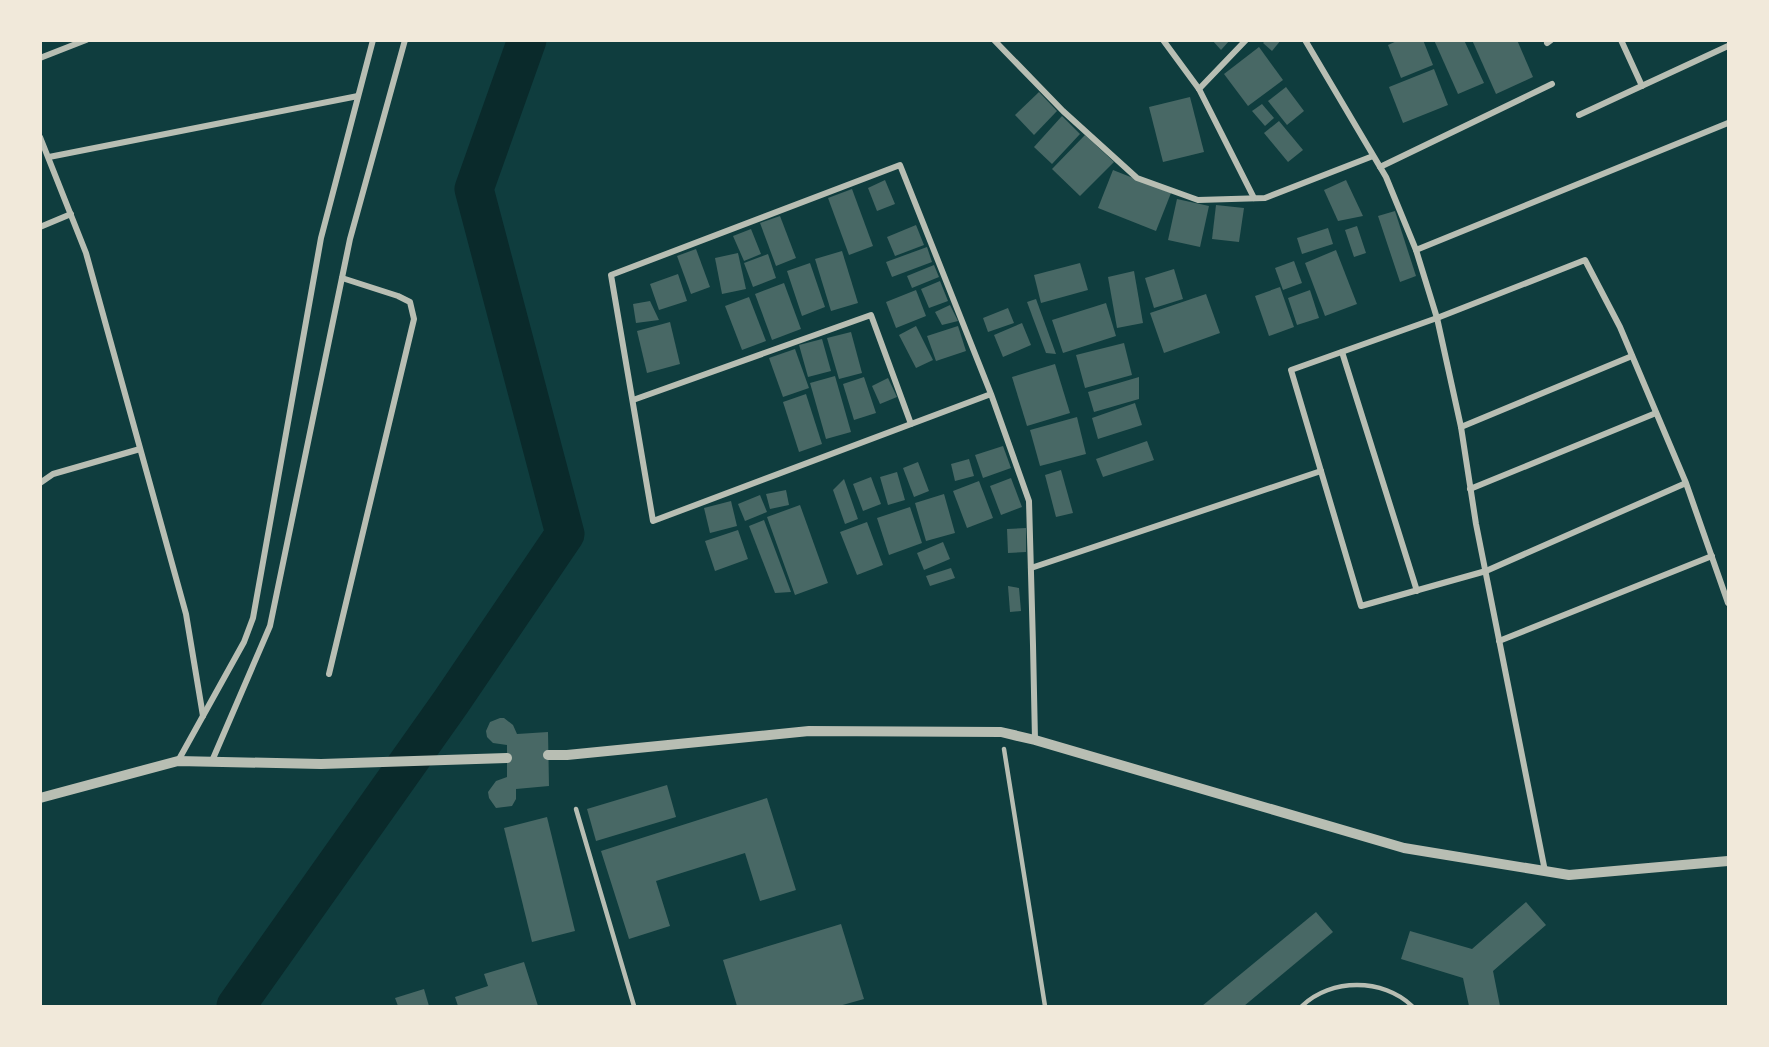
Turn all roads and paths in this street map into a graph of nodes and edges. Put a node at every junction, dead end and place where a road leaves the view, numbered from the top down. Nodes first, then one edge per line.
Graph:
1 (86, 40) edge
2 (373, 40) edge
3 (405, 40) edge
4 (994, 40) edge
5 (1163, 40) edge
6 (1246, 40) edge
7 (1305, 40) edge
8 (1621, 40) edge
9 (1728, 46) edge
10 (40, 58) edge
11 (1552, 84) dead end
12 (1642, 86) junction
13 (1199, 89) junction
14 (358, 96) junction
15 (1579, 115) dead end
16 (1728, 123) edge
17 (40, 137) edge
18 (1373, 156) junction
19 (48, 157) junction
20 (1380, 167) junction
21 (1254, 198) junction
22 (71, 214) junction
23 (40, 226) edge
24 (1416, 250) junction
25 (342, 278) junction
26 (1437, 318) junction
27 (1342, 352) junction
28 (1632, 356) junction
29 (991, 394) junction
30 (633, 400) junction
31 (1656, 413) junction
32 (912, 424) junction
33 (1461, 427) junction
34 (140, 449) junction
35 (1321, 471) junction
36 (40, 483) edge
37 (1686, 483) junction
38 (1470, 489) junction
39 (1712, 556) junction
40 (1031, 568) junction
41 (1486, 571) junction
42 (1417, 591) junction
43 (1728, 603) edge
44 (1500, 641) junction
45 (329, 674) dead end
46 (203, 716) junction
47 (1035, 740) junction
48 (1004, 749) dead end
49 (548, 755) dead end
50 (507, 758) dead end
51 (178, 760) junction
52 (212, 761) junction
53 (40, 798) edge
54 (576, 809) dead end
55 (1728, 861) edge
56 (1545, 871) junction
57 (634, 1006) edge
58 (1045, 1006) edge
59 (1302, 1006) edge
60 (1412, 1006) edge

1 - 10 street
2 - 14 street
3 - 25 street
4 - 21 street
5 - 13 street
6 - 13 street
7 - 18 street
8 - 12 street
9 - 12 street
11 - 20 street
12 - 15 street
13 - 21 street
14 - 19 street
14 - 46 street
16 - 24 street
17 - 19 street
18 - 20 street
18 - 21 street
19 - 22 street
20 - 24 street
22 - 23 street
22 - 34 street
24 - 26 street
25 - 45 street
25 - 52 street
26 - 27 street
26 - 28 street
26 - 33 street
27 - 35 street
27 - 42 street
28 - 31 street
28 - 33 street
29 - 30 street
29 - 32 street
29 - 40 street
30 - 32 street
30 - 32 street
31 - 37 street
31 - 38 street
33 - 38 street
34 - 36 street
34 - 46 street
35 - 40 street
35 - 42 street
37 - 39 street
37 - 41 street
38 - 41 street
39 - 43 street
39 - 44 street
40 - 47 street
41 - 42 street
41 - 44 street
44 - 56 street
46 - 51 street
47 - 49 street
47 - 56 street
48 - 58 lane
50 - 52 street
51 - 52 street
51 - 53 street
54 - 57 lane
55 - 56 street
59 - 60 lane

